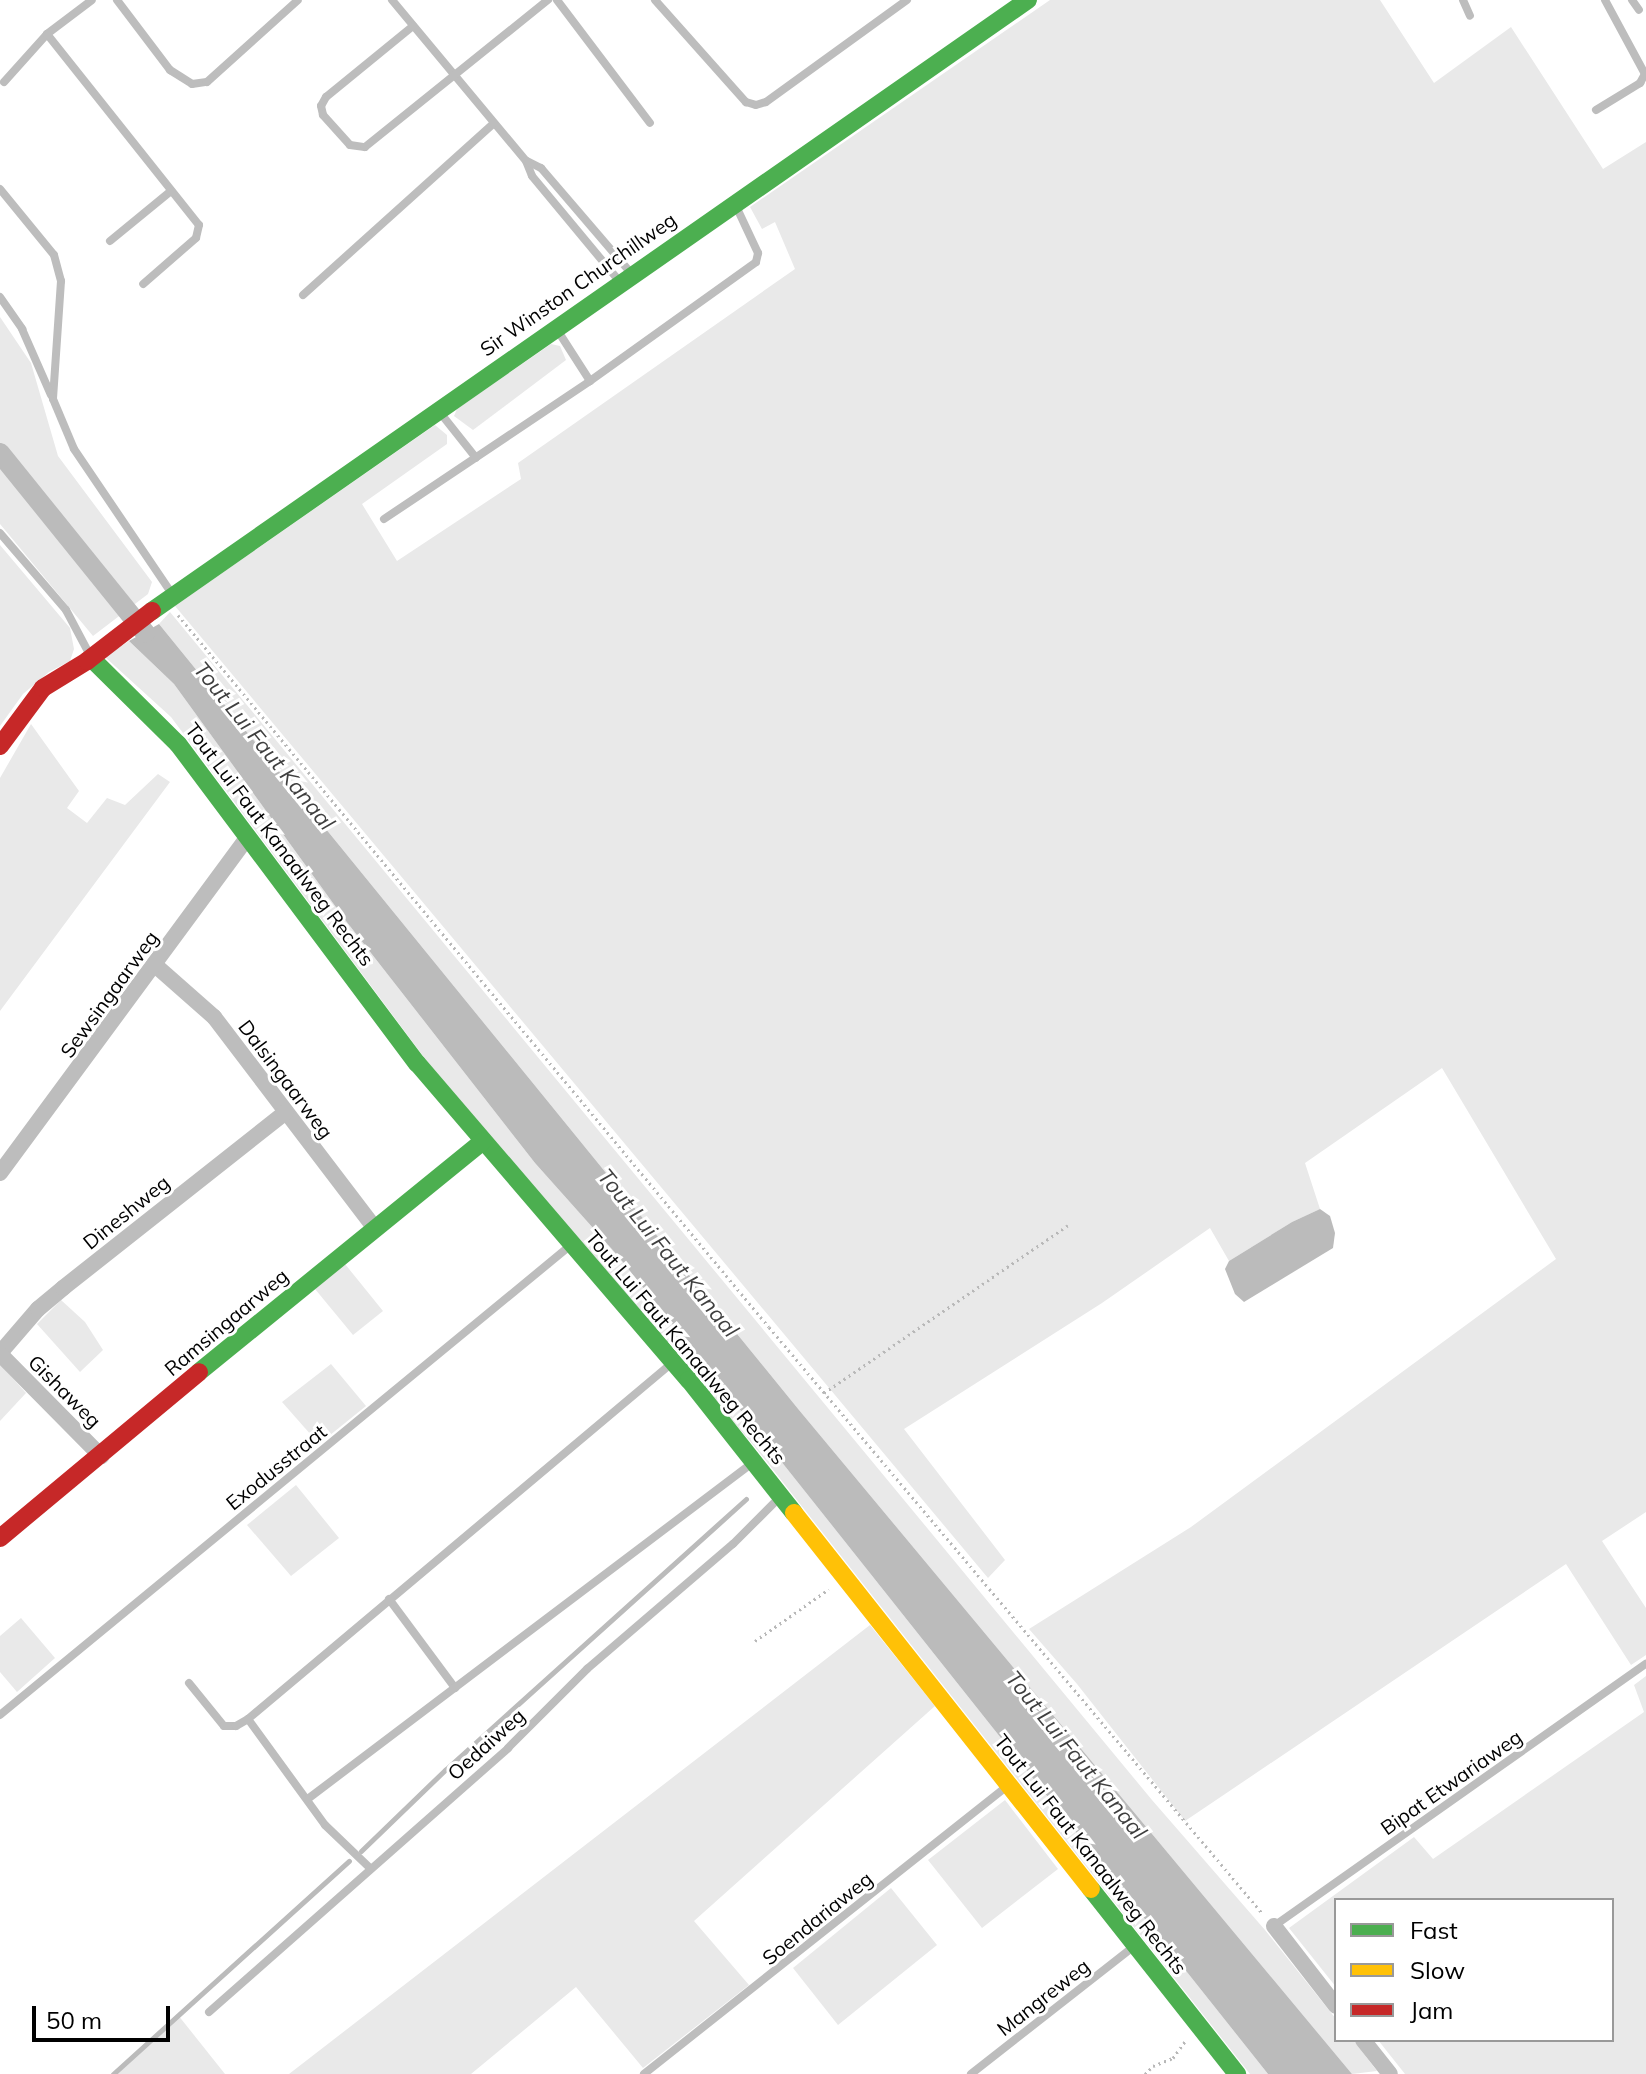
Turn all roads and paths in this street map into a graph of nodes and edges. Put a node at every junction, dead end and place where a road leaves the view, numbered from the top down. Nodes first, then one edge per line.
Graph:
1 (92, 0) edge
2 (117, 0) edge
3 (298, 0) edge
4 (392, 0) edge
5 (548, 0) edge
6 (557, 0) edge
7 (655, 0) edge
8 (907, 0) edge
9 (1028, 0) edge
10 (1463, 0) edge
11 (1605, 0) edge
12 (1632, 0) edge
13 (1639, 10) dead end
14 (1470, 16) dead end
15 (413, 26) junction
16 (47, 34) junction
17 (453, 75) junction
18 (4, 82) dead end
19 (1596, 110) dead end
20 (650, 123) dead end
21 (493, 124) junction
22 (526, 161) junction
23 (0, 189) edge
24 (171, 191) junction
25 (734, 201) junction
26 (110, 241) dead end
27 (625, 278) junction
28 (143, 284) dead end
29 (303, 295) dead end
30 (0, 297) edge
31 (555, 327) junction
32 (590, 381) junction
33 (53, 399) junction
34 (438, 409) junction
35 (476, 458) junction
36 (384, 519) dead end
37 (0, 533) edge
38 (165, 601) junction
39 (97, 652) junction
40 (0, 746) edge
41 (248, 837) junction
42 (155, 965) junction
43 (286, 1112) junction
44 (482, 1142) junction
45 (0, 1173) edge
46 (1068, 1225) dead end
47 (375, 1228) junction
48 (572, 1244) junction
49 (0, 1354) edge
50 (674, 1362) junction
51 (824, 1393) junction
52 (101, 1456) junction
53 (754, 1461) junction
54 (781, 1495) junction
55 (0, 1538) edge
56 (845, 1577) junction
57 (389, 1599) junction
58 (755, 1641) dead end
59 (1646, 1664) edge
60 (189, 1683) dead end
61 (455, 1688) junction
62 (0, 1715) edge
63 (248, 1719) junction
64 (1008, 1785) junction
65 (309, 1798) junction
66 (370, 1868) junction
67 (1274, 1926) junction
68 (1135, 1945) junction
69 (1334, 2003) edge
70 (209, 2012) dead end
71 (1198, 2024) junction
72 (1365, 2042) edge
73 (644, 2074) edge
74 (971, 2074) edge
75 (1145, 2074) edge
76 (1237, 2074) edge
77 (1390, 2074) edge

1 - 16 lane
2 - 3 lane
4 - 15 lane
5 - 17 lane
6 - 20 lane
7 - 8 lane
9 - 25 street, Sir Winston Churchillweg
10 - 14 lane
11 - 19 lane
12 - 13 lane
15 - 17 lane
15 - 17 lane
16 - 18 lane
16 - 24 lane
17 - 21 lane
21 - 22 lane
21 - 29 lane
22 - 27 lane
22 - 27 lane
23 - 33 lane
24 - 26 lane
24 - 28 lane
25 - 27 street, Sir Winston Churchillweg
25 - 32 lane
27 - 31 street, Sir Winston Churchillweg
30 - 33 lane
31 - 32 lane
31 - 34 street, Sir Winston Churchillweg
32 - 35 lane
33 - 38 lane
34 - 35 lane
34 - 38 street, Sir Winston Churchillweg
35 - 36 lane
37 - 39 lane
38 - 39 street, Sir Winston Churchillweg
38 - 51 path
39 - 40 street
39 - 41 street, Tout Lui Faut Kanaalweg Rechts
41 - 42 street, Sewsingaarweg
41 - 44 street, Tout Lui Faut Kanaalweg Rechts
42 - 43 street, Dalsingaarweg
42 - 45 street, Sewsingaarweg
43 - 47 street, Dalsingaarweg
43 - 49 street, Dineshweg
44 - 47 street, Ramsingaarweg
44 - 48 street, Tout Lui Faut Kanaalweg Rechts
46 - 51 path
47 - 52 street, Ramsingaarweg
48 - 50 street, Tout Lui Faut Kanaalweg Rechts
48 - 62 lane, Exodusstraat
49 - 52 street, Gishaweg
50 - 53 street, Tout Lui Faut Kanaalweg Rechts
50 - 57 lane
51 - 67 path
52 - 55 street, Ramsingaarweg
53 - 54 street, Tout Lui Faut Kanaalweg Rechts
53 - 61 lane
54 - 56 street, Tout Lui Faut Kanaalweg Rechts
54 - 66 lane, Oedaiweg
56 - 58 path
56 - 64 street, Tout Lui Faut Kanaalweg Rechts
57 - 61 lane
57 - 63 lane
59 - 67 lane, Bipat Etwariaweg
60 - 63 lane
61 - 65 lane
63 - 65 lane
64 - 68 street, Tout Lui Faut Kanaalweg Rechts
64 - 73 lane, Soendariaweg
65 - 66 lane
66 - 70 lane, Oedaiweg
67 - 69 street
68 - 71 street, Tout Lui Faut Kanaalweg Rechts
68 - 74 lane, Mangreweg
71 - 75 path
71 - 76 street, Tout Lui Faut Kanaalweg Rechts
72 - 77 street

